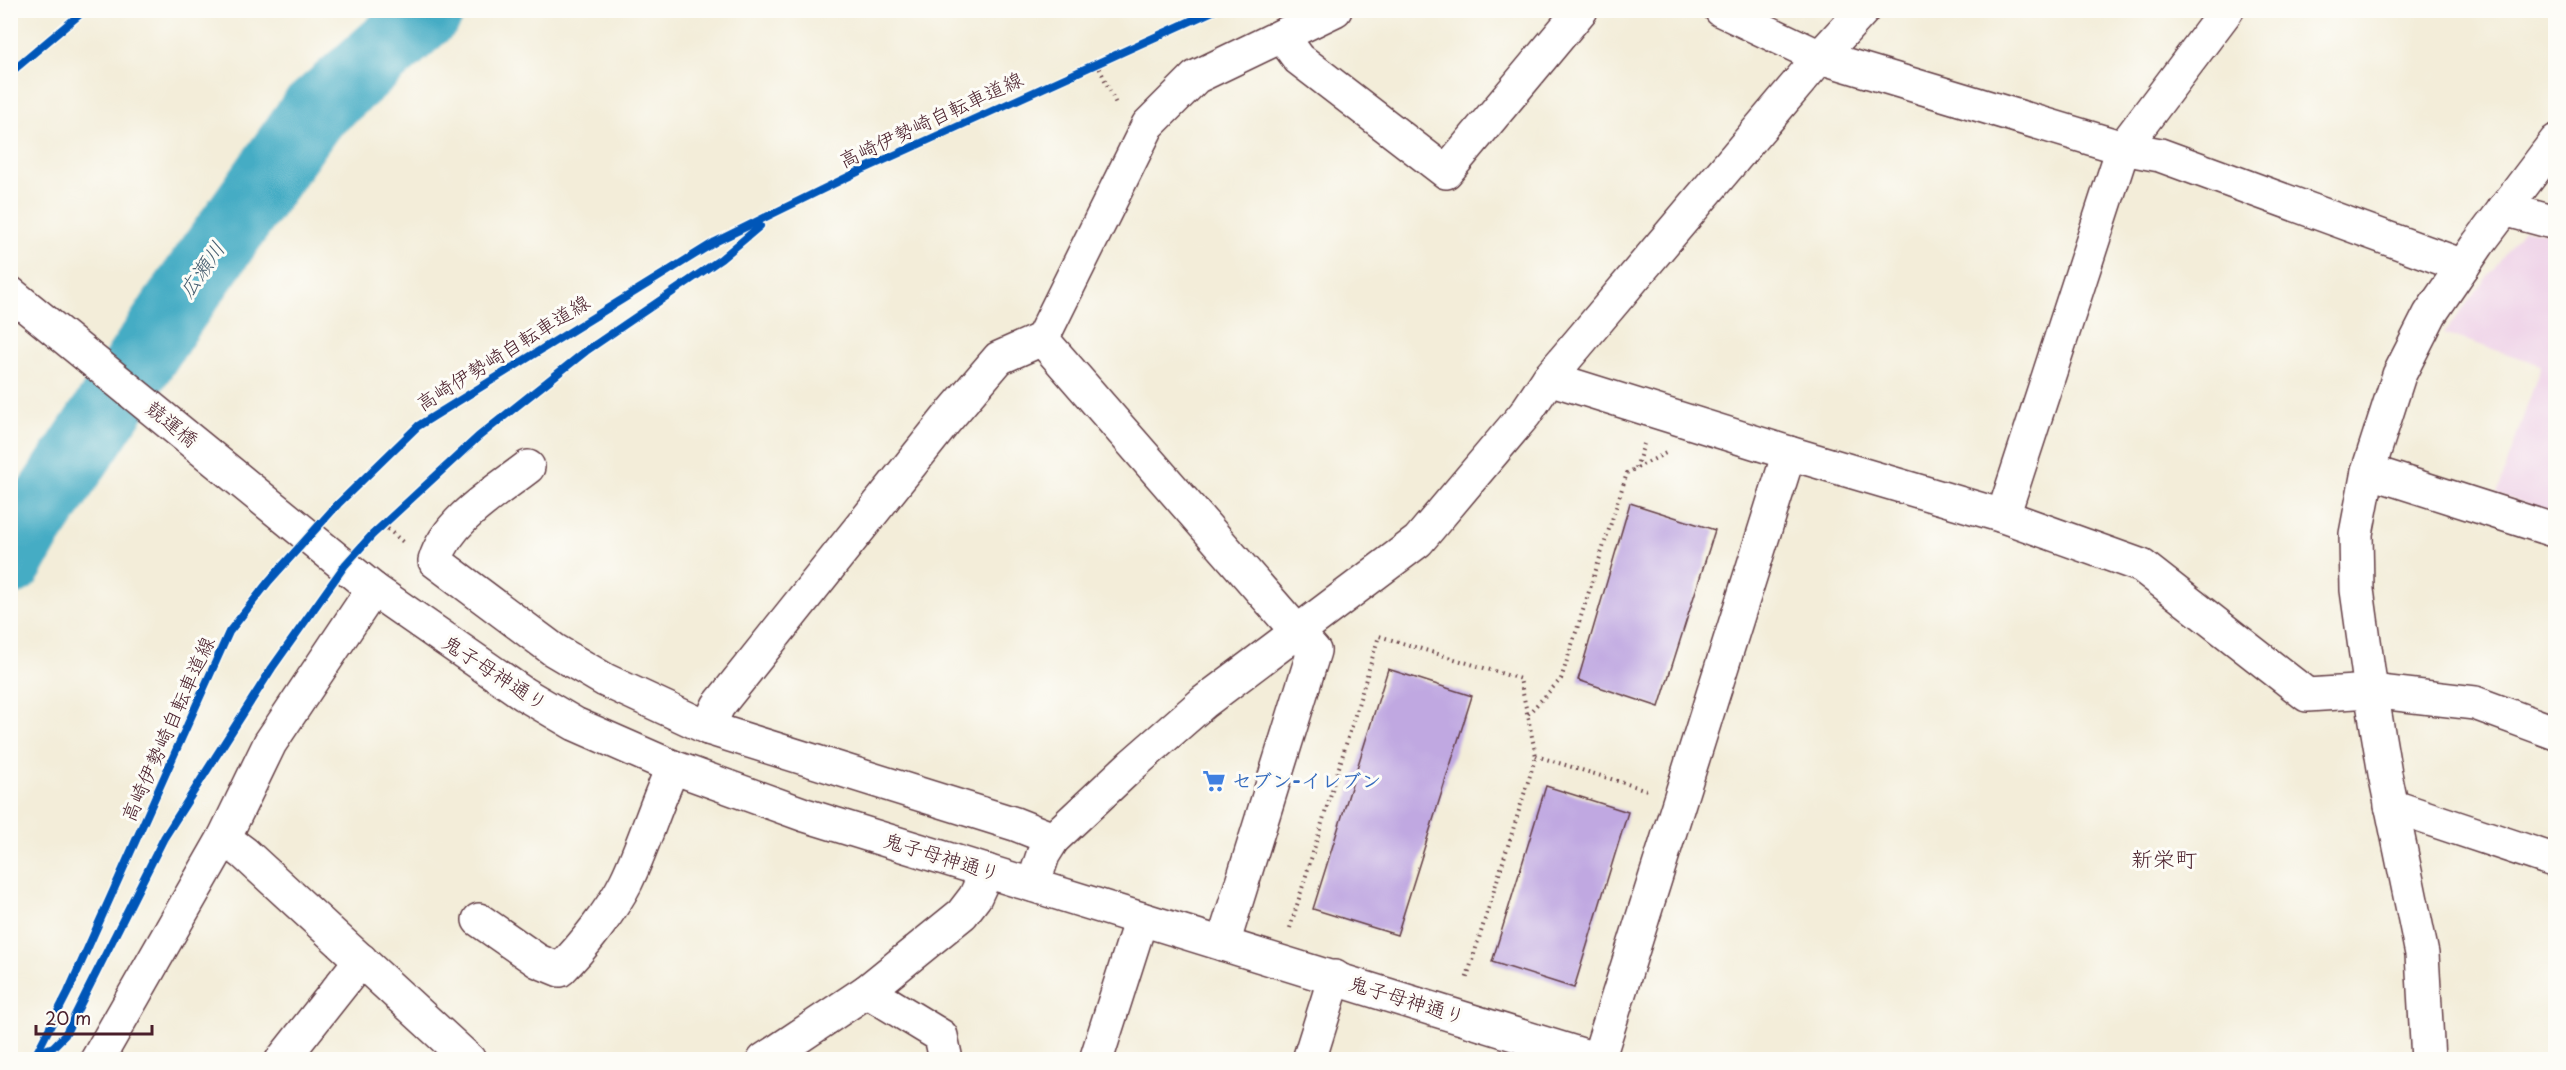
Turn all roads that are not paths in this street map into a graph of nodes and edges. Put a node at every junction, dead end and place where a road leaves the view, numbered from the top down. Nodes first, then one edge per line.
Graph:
1 (1335, 10) edge
2 (1581, 10) edge
3 (1721, 10) edge
4 (1863, 10) edge
5 (2227, 10) edge
6 (1282, 36) junction
7 (1820, 57) junction
8 (2556, 141) edge
9 (2122, 148) junction
10 (2504, 209) junction
11 (2556, 223) edge
12 (2463, 266) junction
13 (10, 293) edge
14 (1042, 339) junction
15 (1549, 378) junction
16 (1789, 453) junction
17 (528, 466) dead end
18 (2368, 471) junction
19 (2003, 516) junction
20 (2556, 531) edge
21 (339, 560) joint
22 (373, 589) junction
23 (1296, 630) junction
24 (2371, 691) junction
25 (708, 728) junction
26 (2556, 733) edge
27 (673, 767) junction
28 (2391, 806) junction
29 (224, 838) junction
30 (1053, 839) junction
31 (2556, 861) edge
32 (987, 871) junction
33 (1033, 885) junction
34 (1141, 919) junction
35 (479, 920) dead end
36 (1223, 944) junction
37 (361, 960) junction
38 (1335, 977) junction
39 (867, 991) junction
40 (97, 1059) edge
41 (282, 1059) edge
42 (469, 1059) edge
43 (764, 1059) edge
44 (946, 1059) edge
45 (1096, 1059) edge
46 (1310, 1059) edge
47 (1598, 1059) edge
48 (2428, 1059) edge

1 - 6 street
2 - 6 street
3 - 7 street
4 - 7 street
5 - 9 street
6 - 14 street
7 - 9 street
7 - 15 street
8 - 10 street
9 - 12 street
9 - 19 street
10 - 11 street
10 - 12 street
12 - 18 street
13 - 21 street, 競運橋
14 - 23 street
14 - 25 street
15 - 16 street
15 - 23 street
16 - 19 street
16 - 47 street
17 - 25 street
18 - 20 street
18 - 24 street
19 - 24 street
21 - 22 street, 鬼子母神通り
22 - 27 street, 鬼子母神通り
22 - 29 street
23 - 30 street
23 - 36 street
24 - 26 street
24 - 28 street
25 - 30 street
27 - 32 street, 鬼子母神通り
27 - 35 street
28 - 31 street
28 - 48 street
29 - 37 street
29 - 40 street
30 - 33 street
32 - 33 street, 鬼子母神通り
32 - 39 street
33 - 34 street, 鬼子母神通り
34 - 36 street, 鬼子母神通り
34 - 45 street
36 - 38 street, 鬼子母神通り
37 - 41 street
37 - 42 street
38 - 46 street
38 - 47 street, 鬼子母神通り
39 - 43 street
39 - 44 street

